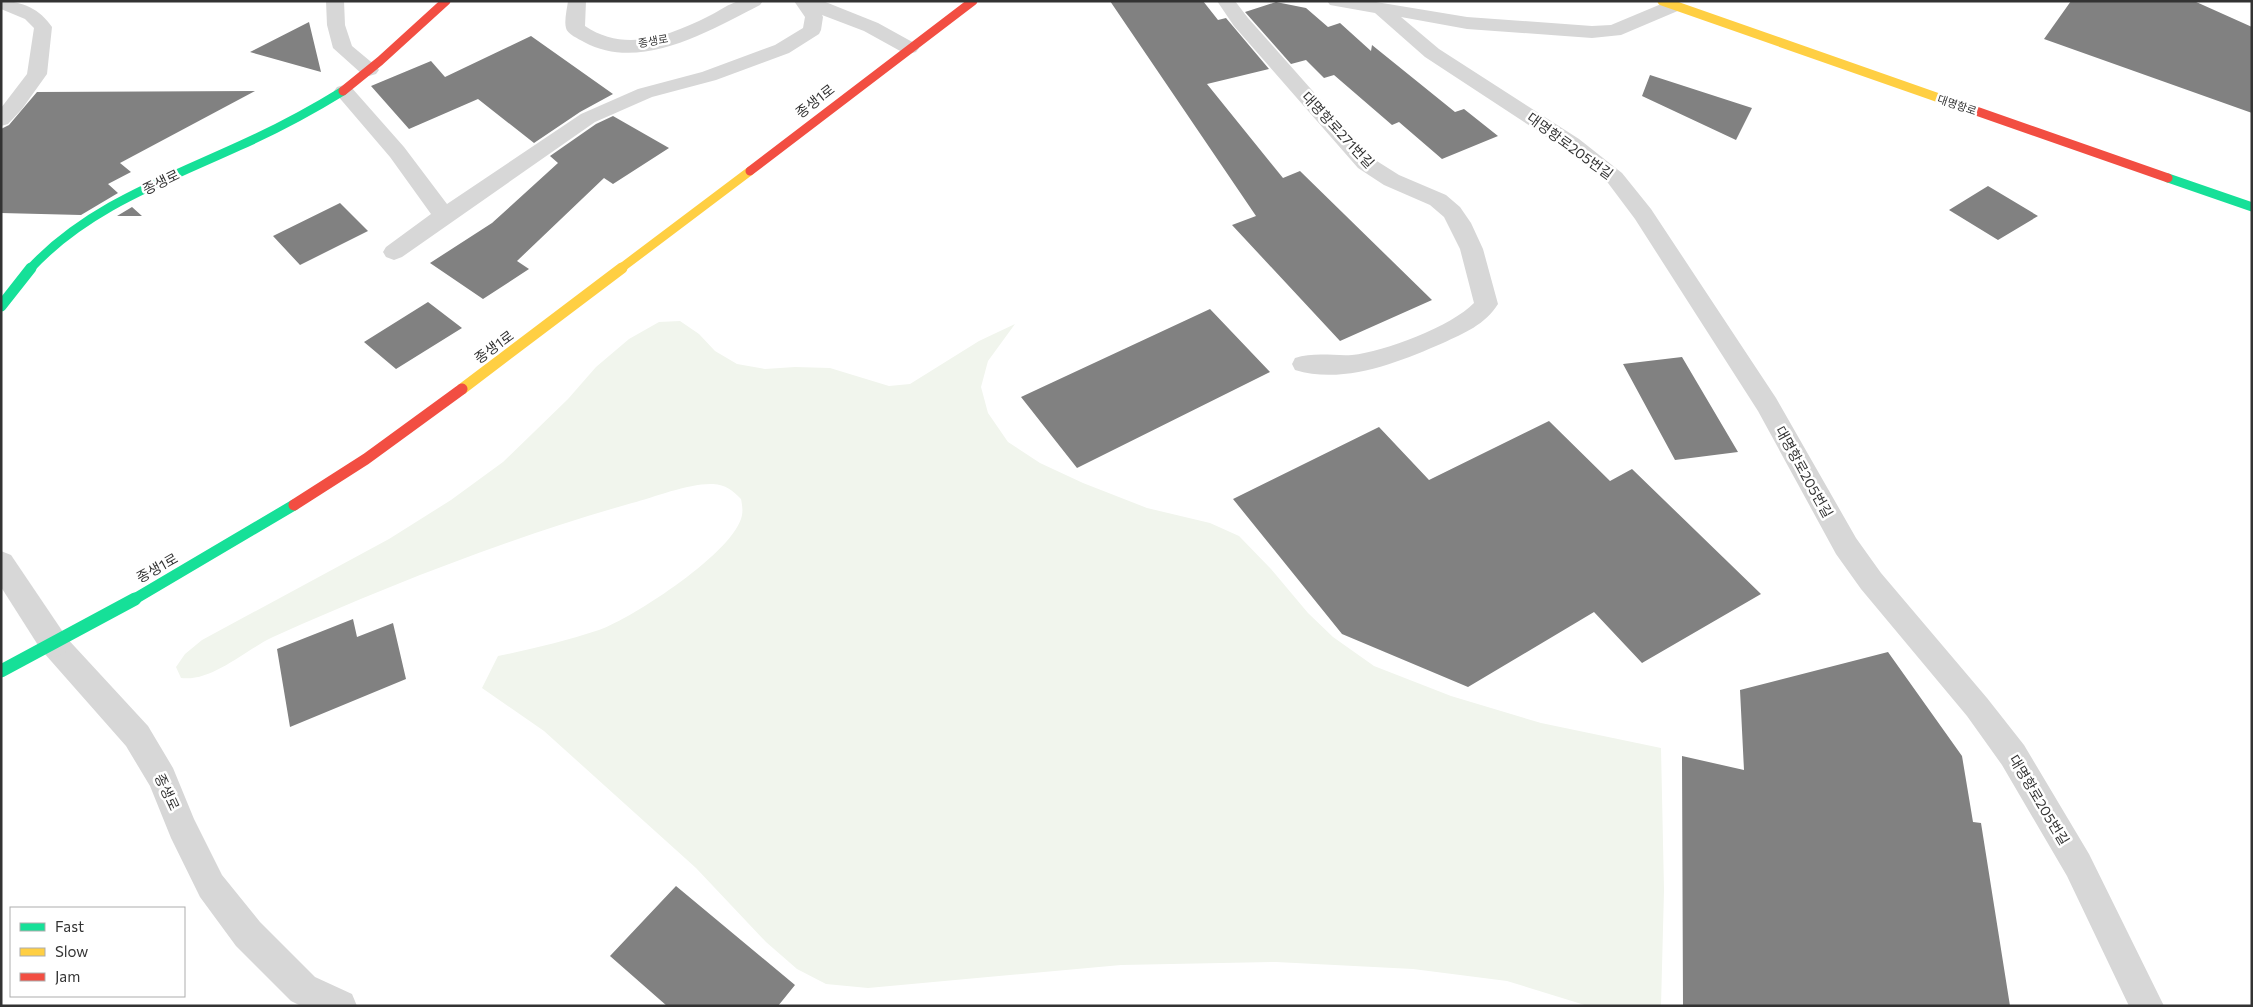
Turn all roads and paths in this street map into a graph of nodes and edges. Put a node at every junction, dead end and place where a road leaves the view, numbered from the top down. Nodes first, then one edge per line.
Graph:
1 (335, 1) edge
2 (446, 1) edge
3 (577, 1) edge
4 (754, 1) edge
5 (803, 1) edge
6 (808, 1) edge
7 (973, 1) edge
8 (1226, 1) edge
9 (1336, 1) edge
10 (1, 2) edge
11 (1667, 4) edge
12 (1382, 10) junction
13 (909, 48) junction
14 (369, 70) junction
15 (344, 91) junction
16 (1, 120) edge
17 (2252, 207) edge
18 (444, 216) junction
19 (394, 252) dead end
20 (1, 306) edge
21 (1304, 364) dead end
22 (1, 563) edge
23 (54, 644) junction
24 (1, 671) edge
25 (340, 1006) edge
26 (2147, 1006) edge

1 - 14 lane
2 - 14 street, 종생로
3 - 4 lane, 종생로
5 - 18 lane
6 - 13 lane
7 - 13 street, 종생1로
8 - 21 lane, 대명항로271번길
9 - 12 lane
10 - 16 lane
11 - 12 lane
11 - 17 street, 대명항로
12 - 26 lane, 대명항로205번길
13 - 23 street, 종생1로
14 - 15 street, 종생로
15 - 18 lane
15 - 20 street, 종생로
18 - 19 lane
22 - 23 street, 종생로
23 - 24 street, 종생1로
23 - 25 lane, 종생로

